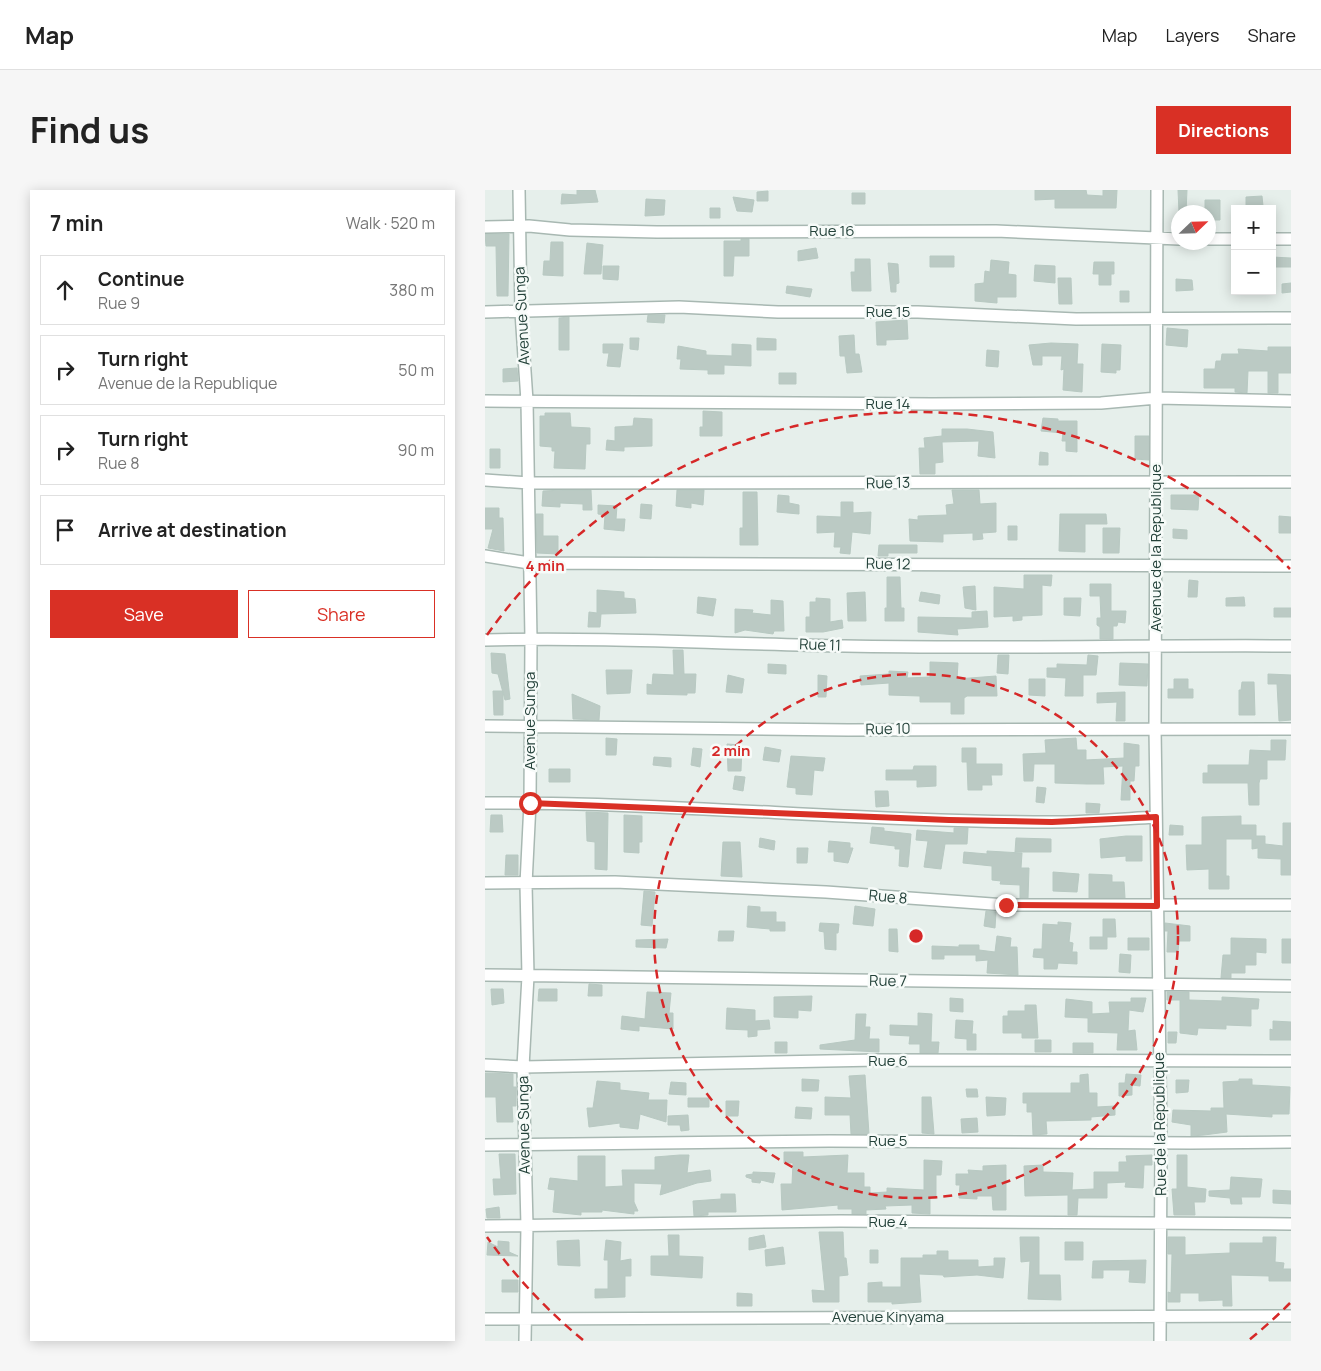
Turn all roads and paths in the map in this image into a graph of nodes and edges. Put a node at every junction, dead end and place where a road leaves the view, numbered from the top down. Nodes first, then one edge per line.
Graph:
1 (519, 190) edge
2 (1157, 190) edge
3 (519, 226) junction
4 (485, 227) edge
5 (1157, 239) junction
6 (1171, 239) edge
7 (1216, 239) edge
8 (1231, 239) edge
9 (1276, 239) edge
10 (1291, 239) edge
11 (485, 312) edge
12 (521, 312) junction
13 (1291, 318) edge
14 (1156, 319) junction
15 (1157, 398) junction
16 (485, 400) edge
17 (527, 401) junction
18 (1291, 401) edge
19 (485, 480) edge
20 (1291, 482) edge
21 (529, 483) junction
22 (1157, 483) junction
23 (485, 556) edge
24 (529, 563) junction
25 (1156, 565) junction
26 (1291, 566) edge
27 (531, 639) junction
28 (485, 640) edge
29 (1156, 645) junction
30 (1291, 646) edge
31 (485, 726) edge
32 (530, 726) junction
33 (1155, 728) junction
34 (1291, 729) edge
35 (485, 803) edge
36 (530, 803) junction
37 (1156, 817) junction
38 (485, 883) edge
39 (526, 884) junction
40 (1291, 905) edge
41 (1157, 906) junction
42 (485, 976) edge
43 (528, 976) junction
44 (1159, 985) junction
45 (1291, 986) edge
46 (1159, 1059) junction
47 (1291, 1061) edge
48 (485, 1065) edge
49 (523, 1067) junction
50 (1161, 1142) junction
51 (1291, 1142) edge
52 (485, 1144) edge
53 (523, 1144) junction
54 (1161, 1223) junction
55 (1291, 1224) edge
56 (485, 1226) edge
57 (527, 1226) junction
58 (1160, 1315) junction
59 (1291, 1316) edge
60 (485, 1318) edge
61 (525, 1320) junction
62 (525, 1341) edge
63 (1160, 1341) edge

1 - 3 street, Avenue Sunga
2 - 5 street, Avenue de la Republique
3 - 4 street, Rue 16
3 - 5 street, Rue 16
3 - 12 street, Avenue Sunga
5 - 6 street, Rue 16
5 - 14 street, Avenue de la Republique
7 - 8 street
9 - 10 street
11 - 12 street, Rue 15
12 - 14 street, Rue 15
12 - 17 street, Avenue Sunga
13 - 14 street, Rue 15
14 - 15 street, Avenue de la Republique
15 - 17 street, Rue 14
15 - 18 street, Rue 14
15 - 22 street, Avenue de la Republique
16 - 17 street, Rue 14
17 - 21 street, Avenue Sunga
19 - 21 street, Rue 13
20 - 22 street, Rue 13
21 - 22 street, Rue 13
21 - 24 street, Avenue Sunga
22 - 25 street, Avenue de la Republique
23 - 24 street, Rue 12
24 - 25 street, Rue 12
24 - 27 street, Avenue Sunga
25 - 26 street, Rue 12
25 - 29 street, Avenue de la Republique
27 - 28 street, Rue 11
27 - 29 street, Rue 11
27 - 32 street, Avenue Sunga
29 - 30 street, Rue 11
29 - 33 street, Avenue de la Republique
31 - 32 street, Rue 10
32 - 33 street, Rue 10
32 - 36 street, Avenue Sunga
33 - 34 street, Rue 10
33 - 37 street, Avenue de la Republique
35 - 36 street
36 - 37 street
36 - 39 street, Avenue Sunga
37 - 41 street, Avenue de la Republique
38 - 39 street, Rue 8
39 - 41 street, Rue 8
39 - 43 street, Avenue Sunga
40 - 41 street, Rue 8
41 - 44 street, Rue de la Republique
42 - 43 street, Rue 7
43 - 44 street, Rue 7
43 - 49 street, Avenue Sunga
44 - 45 street, Rue 7
44 - 46 street, Rue de la Republique
46 - 47 street, Rue 6
46 - 49 street, Rue 6
46 - 50 street, Rue de la Republique
48 - 49 street, Rue 6
49 - 53 street, Avenue Sunga
50 - 51 street, Rue 5
50 - 53 street, Rue 5
50 - 54 street, Rue de la Republique
52 - 53 street, Rue 5
53 - 57 street, Avenue Sunga
54 - 55 street, Rue 4
54 - 57 street, Rue 4
54 - 58 street, Rue de la Republique
56 - 57 street, Rue 4
57 - 61 street, Avenue Sunga
58 - 59 street, Avenue Kinyama
58 - 61 street, Avenue Kinyama
58 - 63 street, Rue de la Republique
60 - 61 street, Avenue Kinyama
61 - 62 street, Avenue Sunga

